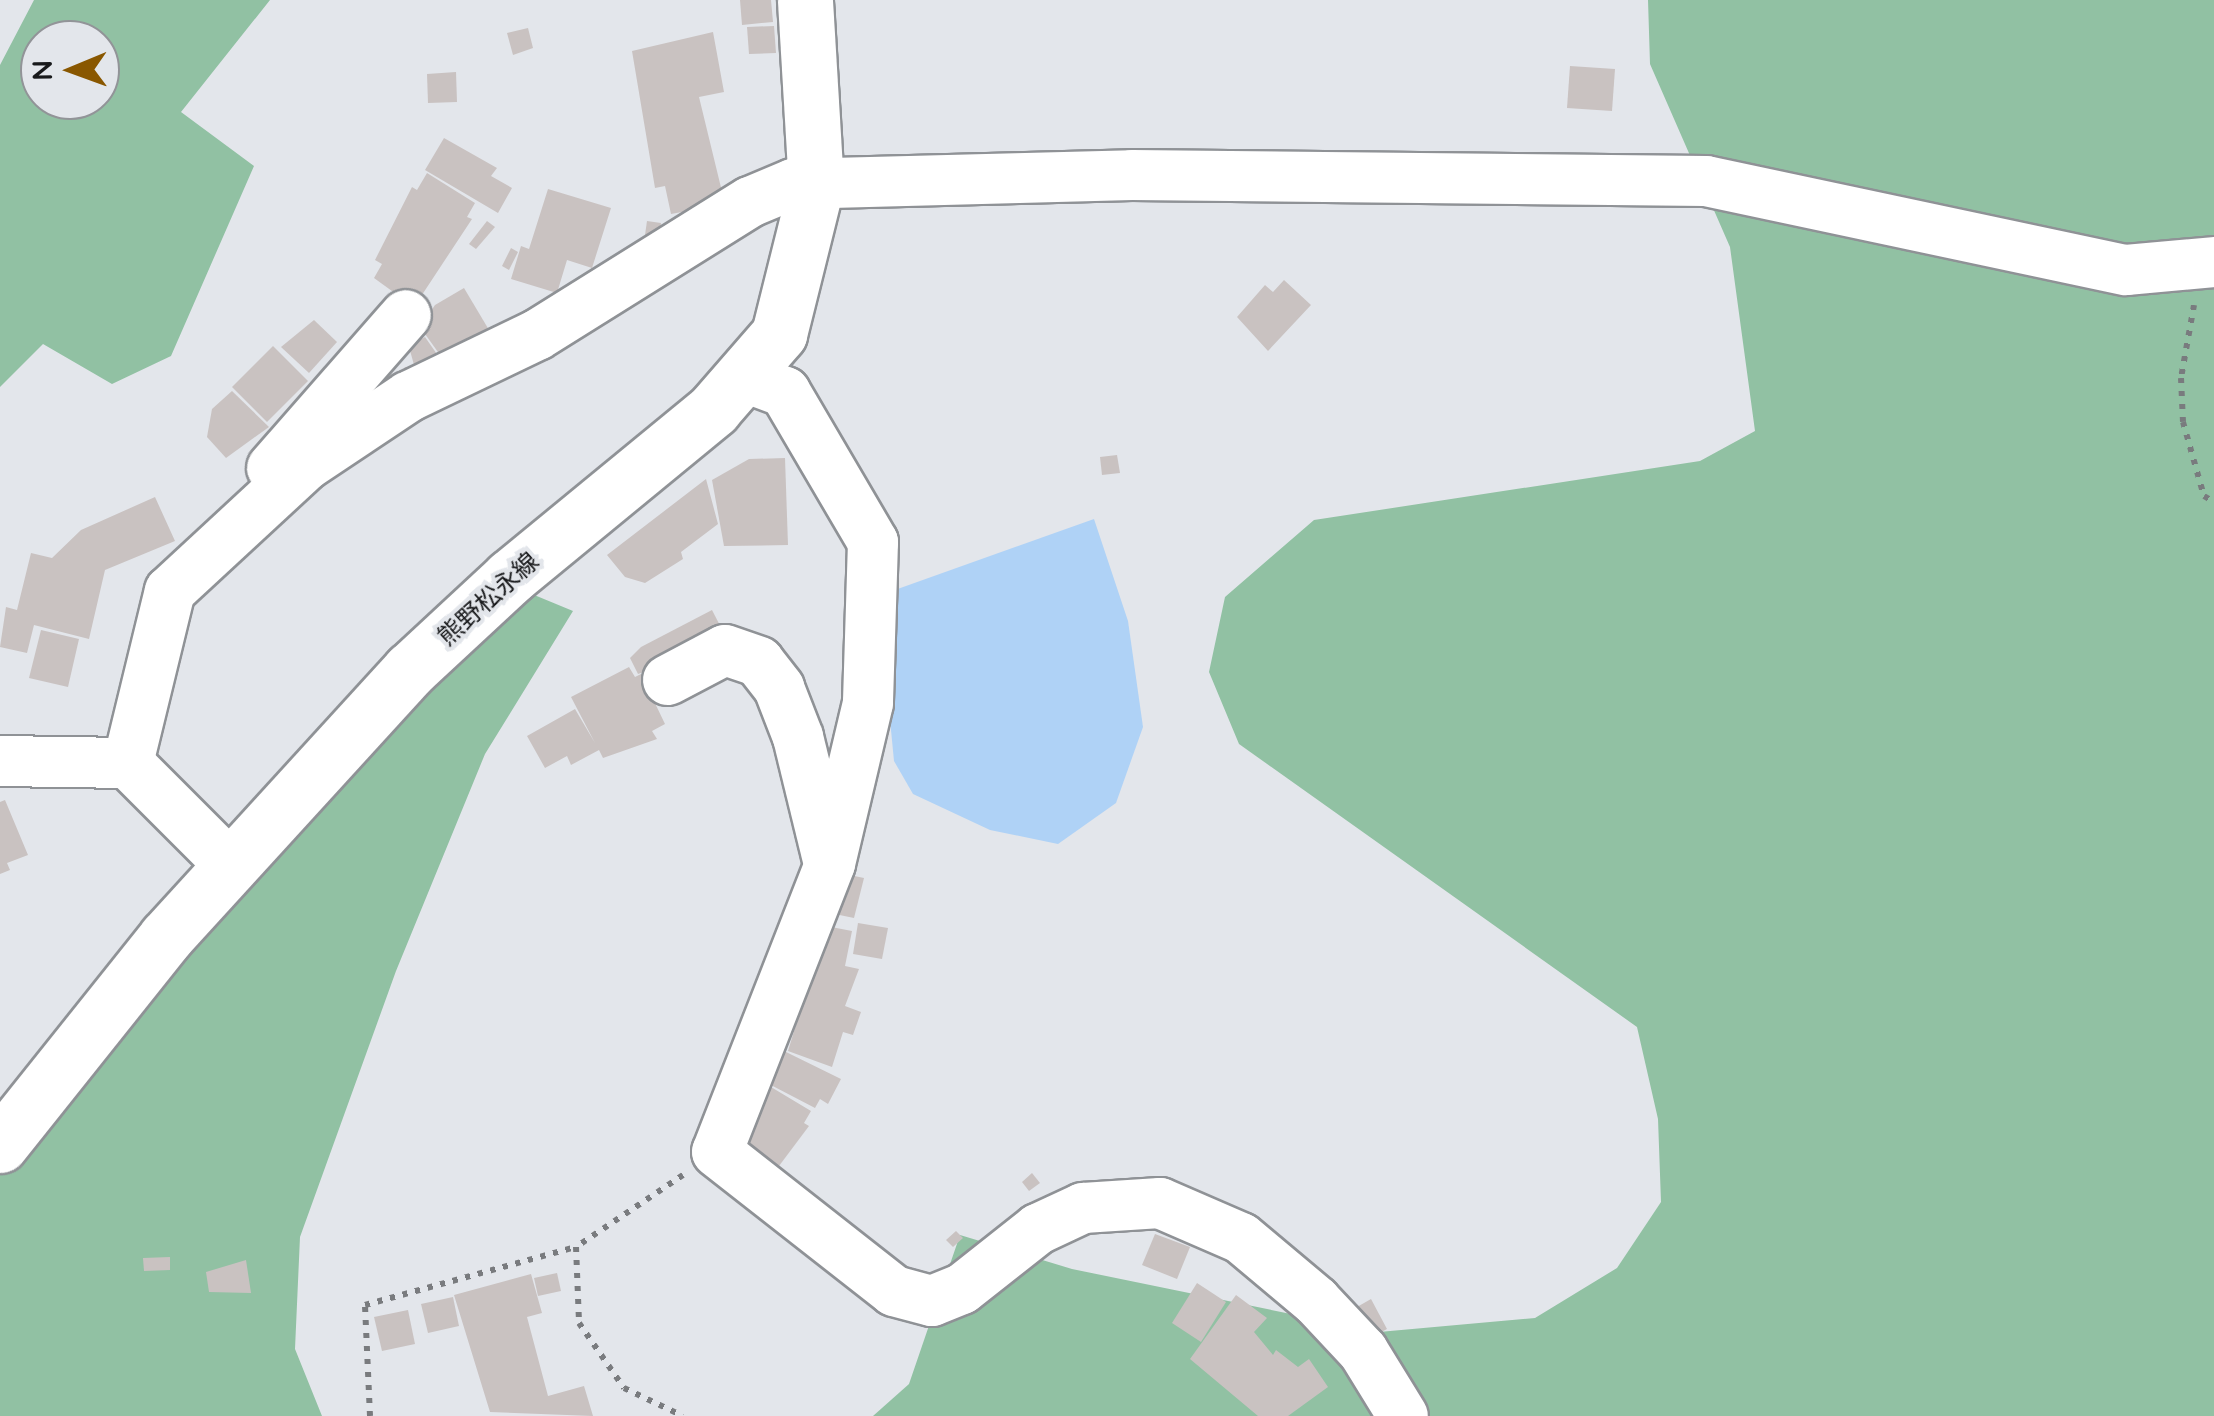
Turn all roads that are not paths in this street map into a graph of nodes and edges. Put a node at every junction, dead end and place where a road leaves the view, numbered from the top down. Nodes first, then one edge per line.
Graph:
1 (806, 0) edge
2 (816, 186) junction
3 (2208, 263) edge
4 (406, 315) dead end
5 (745, 377) junction
6 (243, 525) junction
7 (668, 680) dead end
8 (0, 761) edge
9 (128, 763) junction
10 (830, 864) junction
11 (231, 866) junction
12 (0, 1145) edge
13 (1403, 1416) edge

1 - 2 main road, 熊野松永線
2 - 3 street
2 - 5 main road, 熊野松永線
2 - 6 street
4 - 6 street
5 - 10 street
5 - 11 main road, 熊野松永線
6 - 9 street
7 - 10 street
8 - 9 street
9 - 11 street
10 - 13 street
11 - 12 main road, 熊野松永線

